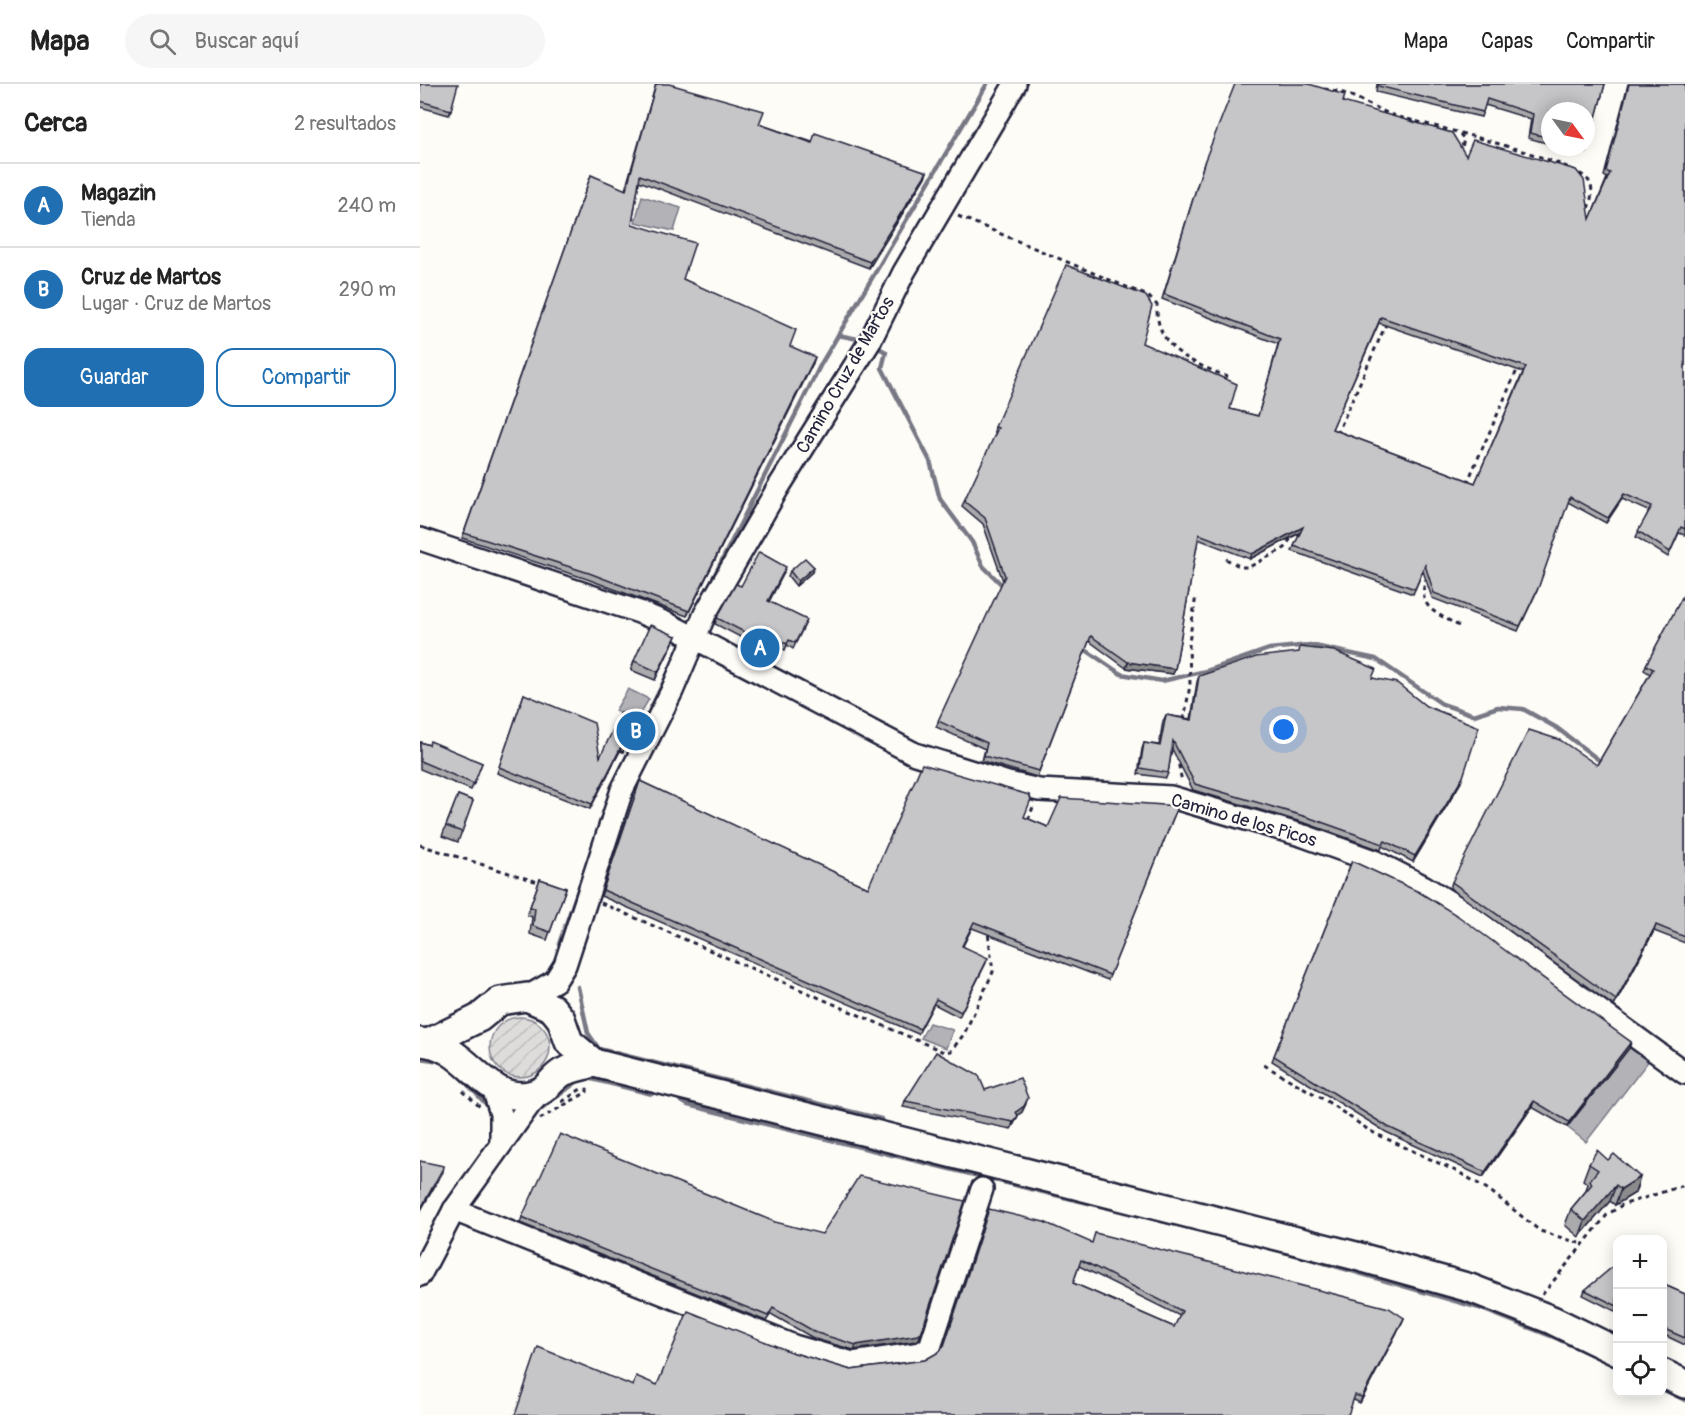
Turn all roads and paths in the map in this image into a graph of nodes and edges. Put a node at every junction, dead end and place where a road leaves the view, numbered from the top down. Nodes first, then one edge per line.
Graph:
1 (1015, 84) edge
2 (1321, 89) edge
3 (1459, 133) junction
4 (1461, 153) edge
5 (942, 210) junction
6 (1586, 213) edge
7 (1388, 318) edge
8 (1520, 363) edge
9 (1228, 377) edge
10 (1335, 438) edge
11 (1463, 492) edge
12 (1297, 526) edge
13 (420, 539) edge
14 (1226, 559) dead end
15 (1430, 569) edge
16 (1196, 595) dead end
17 (1462, 628) dead end
18 (689, 634) junction
19 (1182, 728) edge
20 (1178, 750) edge
21 (1039, 790) junction
22 (1191, 803) junction
23 (1028, 821) edge
24 (420, 845) edge
25 (548, 885) edge
26 (585, 896) junction
27 (989, 925) edge
28 (565, 964) junction
29 (527, 997) junction
30 (479, 1018) junction
31 (565, 1030) junction
32 (425, 1042) edge
33 (1264, 1065) dead end
34 (1685, 1073) edge
35 (591, 1075) junction
36 (484, 1079) junction
37 (552, 1082) junction
38 (520, 1117) junction
39 (501, 1143) junction
40 (1685, 1185) edge
41 (981, 1189) dead end
42 (454, 1210) junction
43 (1582, 1244) junction
44 (420, 1275) edge
45 (1529, 1311) junction
46 (1613, 1350) edge
47 (1667, 1375) edge
48 (1685, 1384) edge

1 - 5 street, Camino Cruz de Martos
2 - 3 path
3 - 4 path
3 - 6 path
5 - 9 path
5 - 18 street, Camino Cruz de Martos
7 - 10 path
8 - 11 path
12 - 14 path
13 - 18 street, Camino de los Picos
15 - 17 path
16 - 19 path
18 - 21 street, Camino de los Picos
18 - 26 street, Camino Cruz de Martos
20 - 22 path
21 - 22 street, Camino de los Picos
21 - 23 path
22 - 34 street, Camino de los Picos
24 - 25 path
26 - 27 path
26 - 28 street, Camino Cruz de Martos
28 - 29 street
28 - 31 street
29 - 30 main road
29 - 31 main road
30 - 32 main road
30 - 36 main road
31 - 35 main road
31 - 37 street
32 - 36 main road
33 - 43 path
35 - 37 main road
35 - 38 path
35 - 45 main road
36 - 37 main road
36 - 39 street
37 - 38 street
38 - 39 street
39 - 42 street
40 - 43 path
41 - 42 street
42 - 44 street
43 - 45 path
45 - 46 main road
47 - 48 main road

